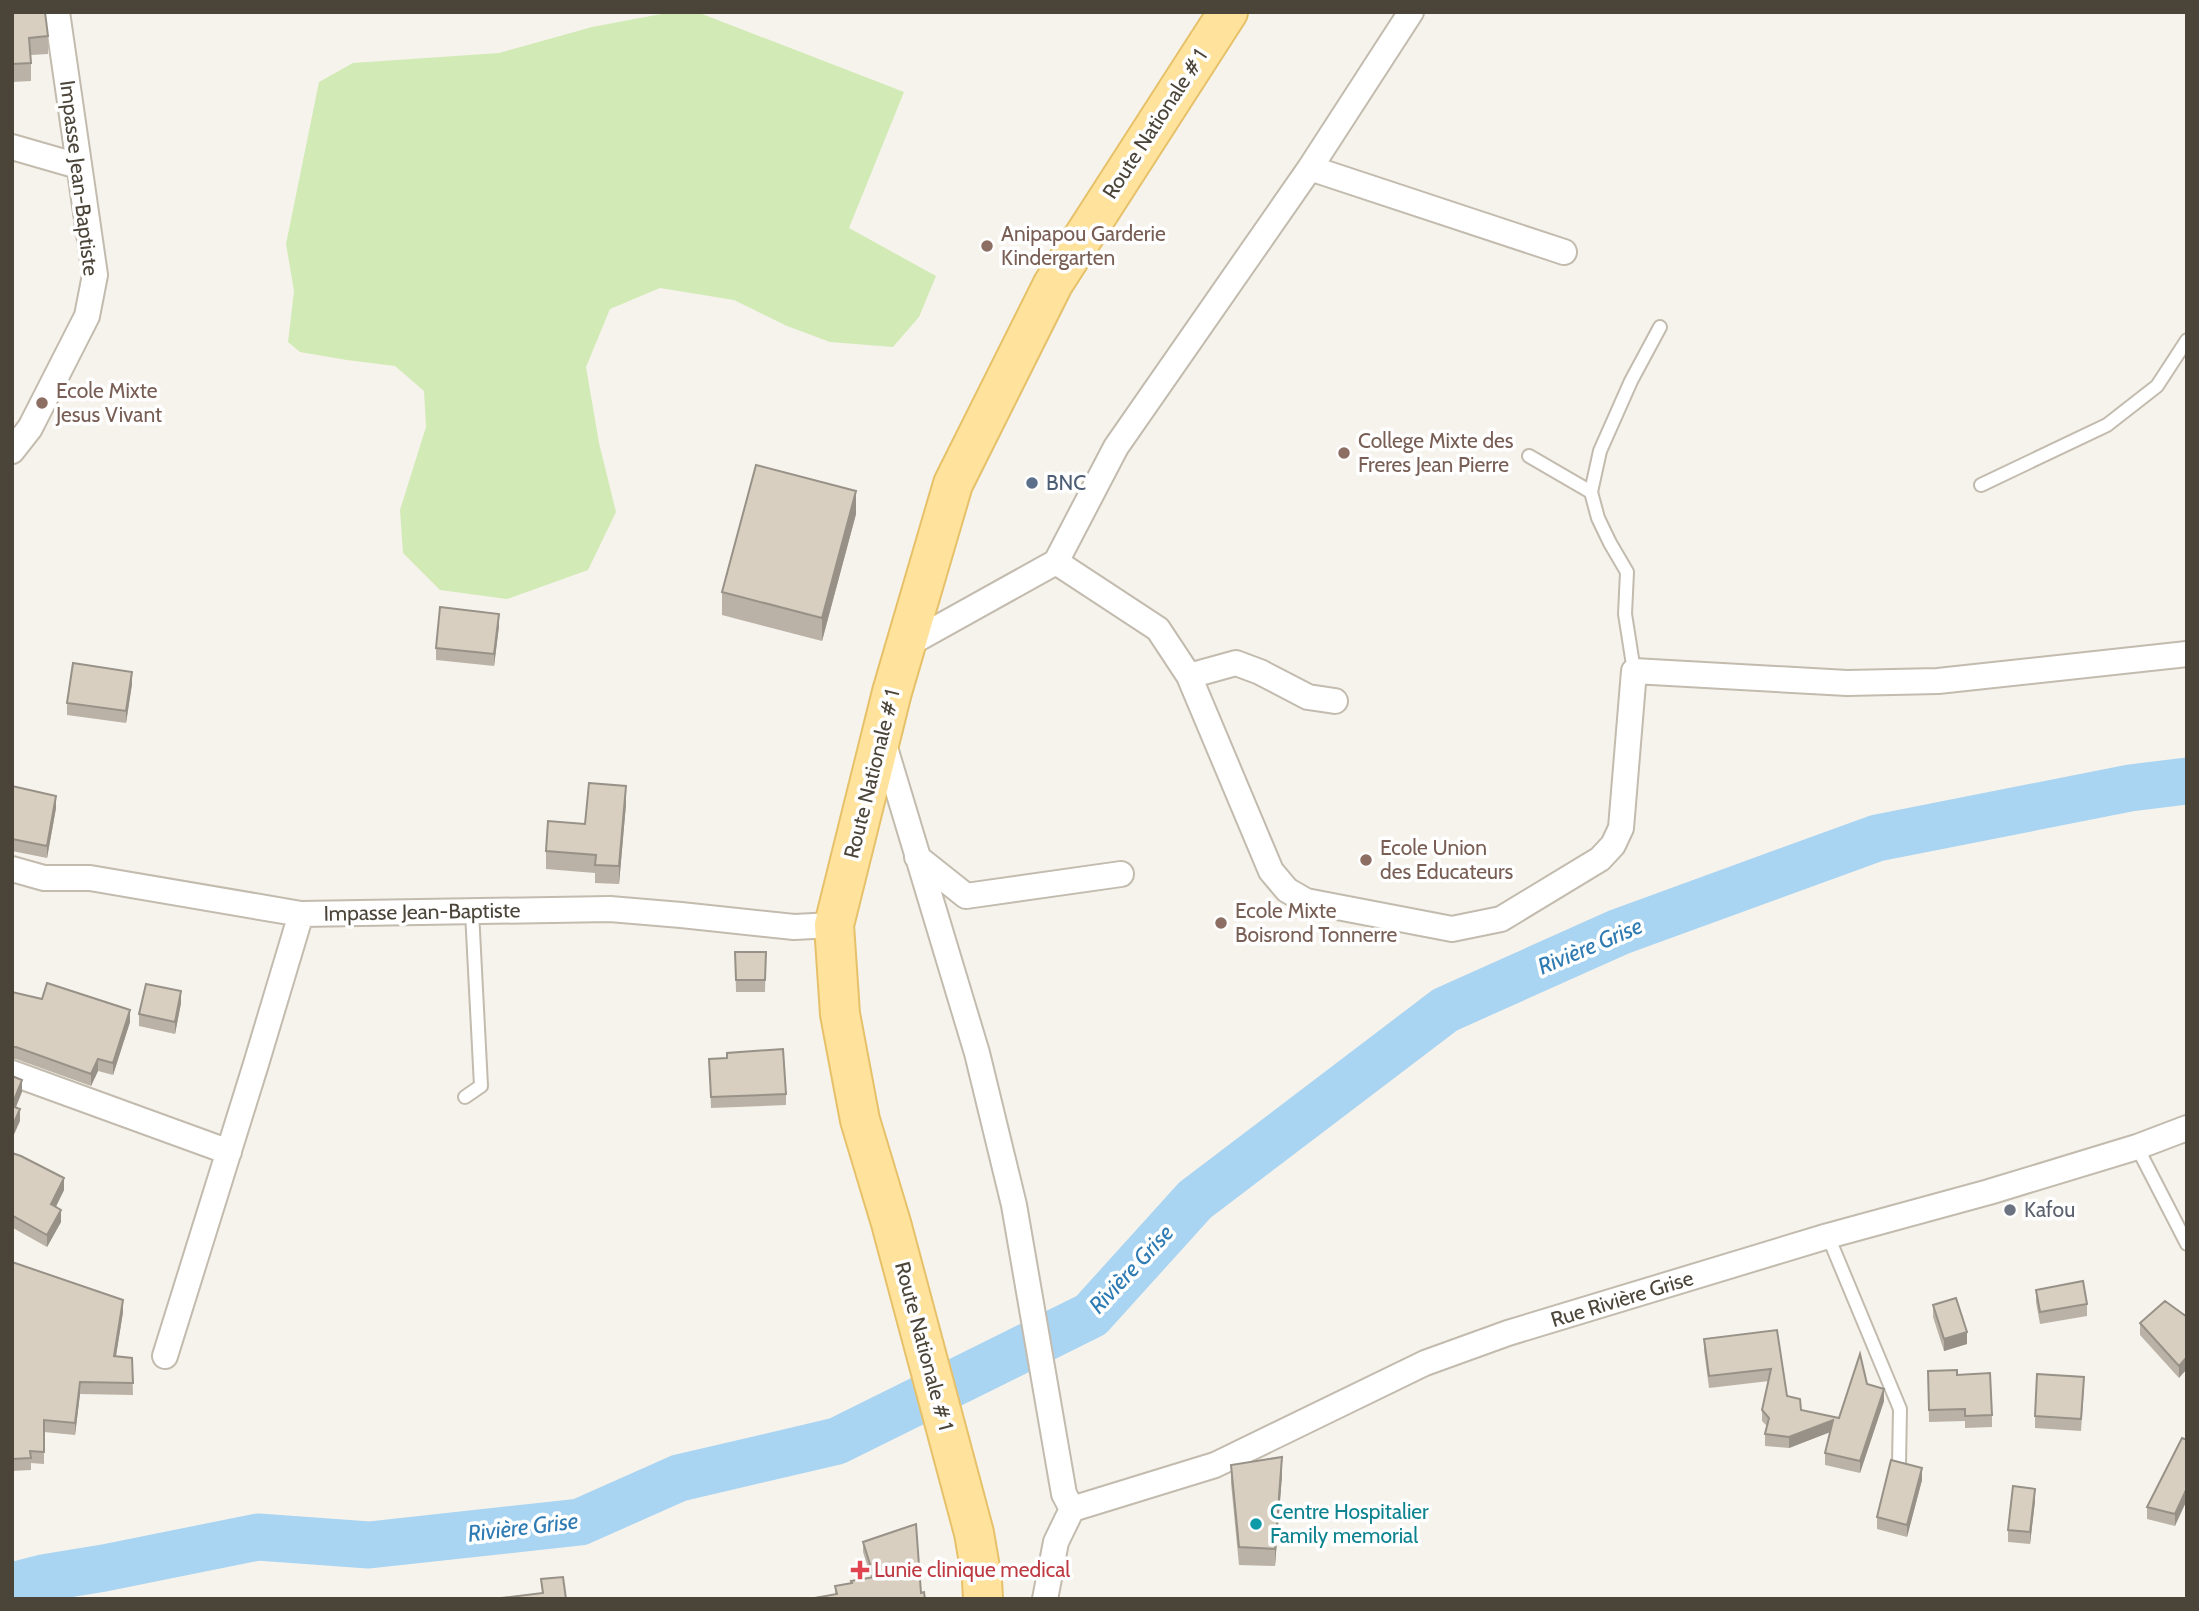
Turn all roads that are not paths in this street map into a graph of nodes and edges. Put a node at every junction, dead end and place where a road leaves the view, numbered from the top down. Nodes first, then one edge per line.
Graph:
1 (57, 12) edge
2 (1228, 12) edge
3 (1410, 12) edge
4 (12, 147) edge
5 (78, 166) junction
6 (1310, 167) junction
7 (1564, 252) dead end
8 (1660, 327) dead end
9 (2187, 340) edge
10 (12, 450) edge
11 (1530, 456) dead end
12 (1981, 485) dead end
13 (1591, 492) junction
14 (1056, 562) junction
15 (905, 646) junction
16 (2187, 654) edge
17 (1634, 671) junction
18 (1189, 676) junction
19 (1335, 701) dead end
20 (881, 733) junction
21 (917, 858) junction
22 (12, 869) edge
23 (1121, 874) dead end
24 (472, 912) junction
25 (301, 914) junction
26 (834, 925) junction
27 (12, 1073) edge
28 (465, 1097) dead end
29 (2187, 1128) edge
30 (2137, 1147) junction
31 (229, 1152) junction
32 (1828, 1236) junction
33 (2187, 1244) edge
34 (165, 1356) dead end
35 (1899, 1464) edge
36 (1068, 1502) junction
37 (983, 1599) edge
38 (1045, 1599) edge

1 - 5 street, Impasse Jean-Baptiste
2 - 15 main road, Route Nationale # 1
3 - 6 street
4 - 5 street
5 - 10 street, Impasse Jean-Baptiste
6 - 7 street
6 - 14 street
8 - 13 lane
9 - 12 lane
11 - 13 lane
13 - 17 lane
14 - 15 street
14 - 18 street
15 - 20 main road, Route Nationale # 1
16 - 17 street
17 - 18 street
18 - 19 street
20 - 21 street
20 - 26 main road, Route Nationale # 1
21 - 23 street
21 - 36 street
22 - 25 street, Impasse Jean-Baptiste
24 - 25 street, Impasse Jean-Baptiste
24 - 26 street, Impasse Jean-Baptiste
24 - 28 lane
25 - 31 street
26 - 37 main road, Route Nationale # 1
27 - 31 street
29 - 30 street, Rue Rivière Grise
30 - 32 street, Rue Rivière Grise
30 - 33 lane
31 - 34 street
32 - 35 lane
32 - 36 street, Rue Rivière Grise
36 - 38 street

